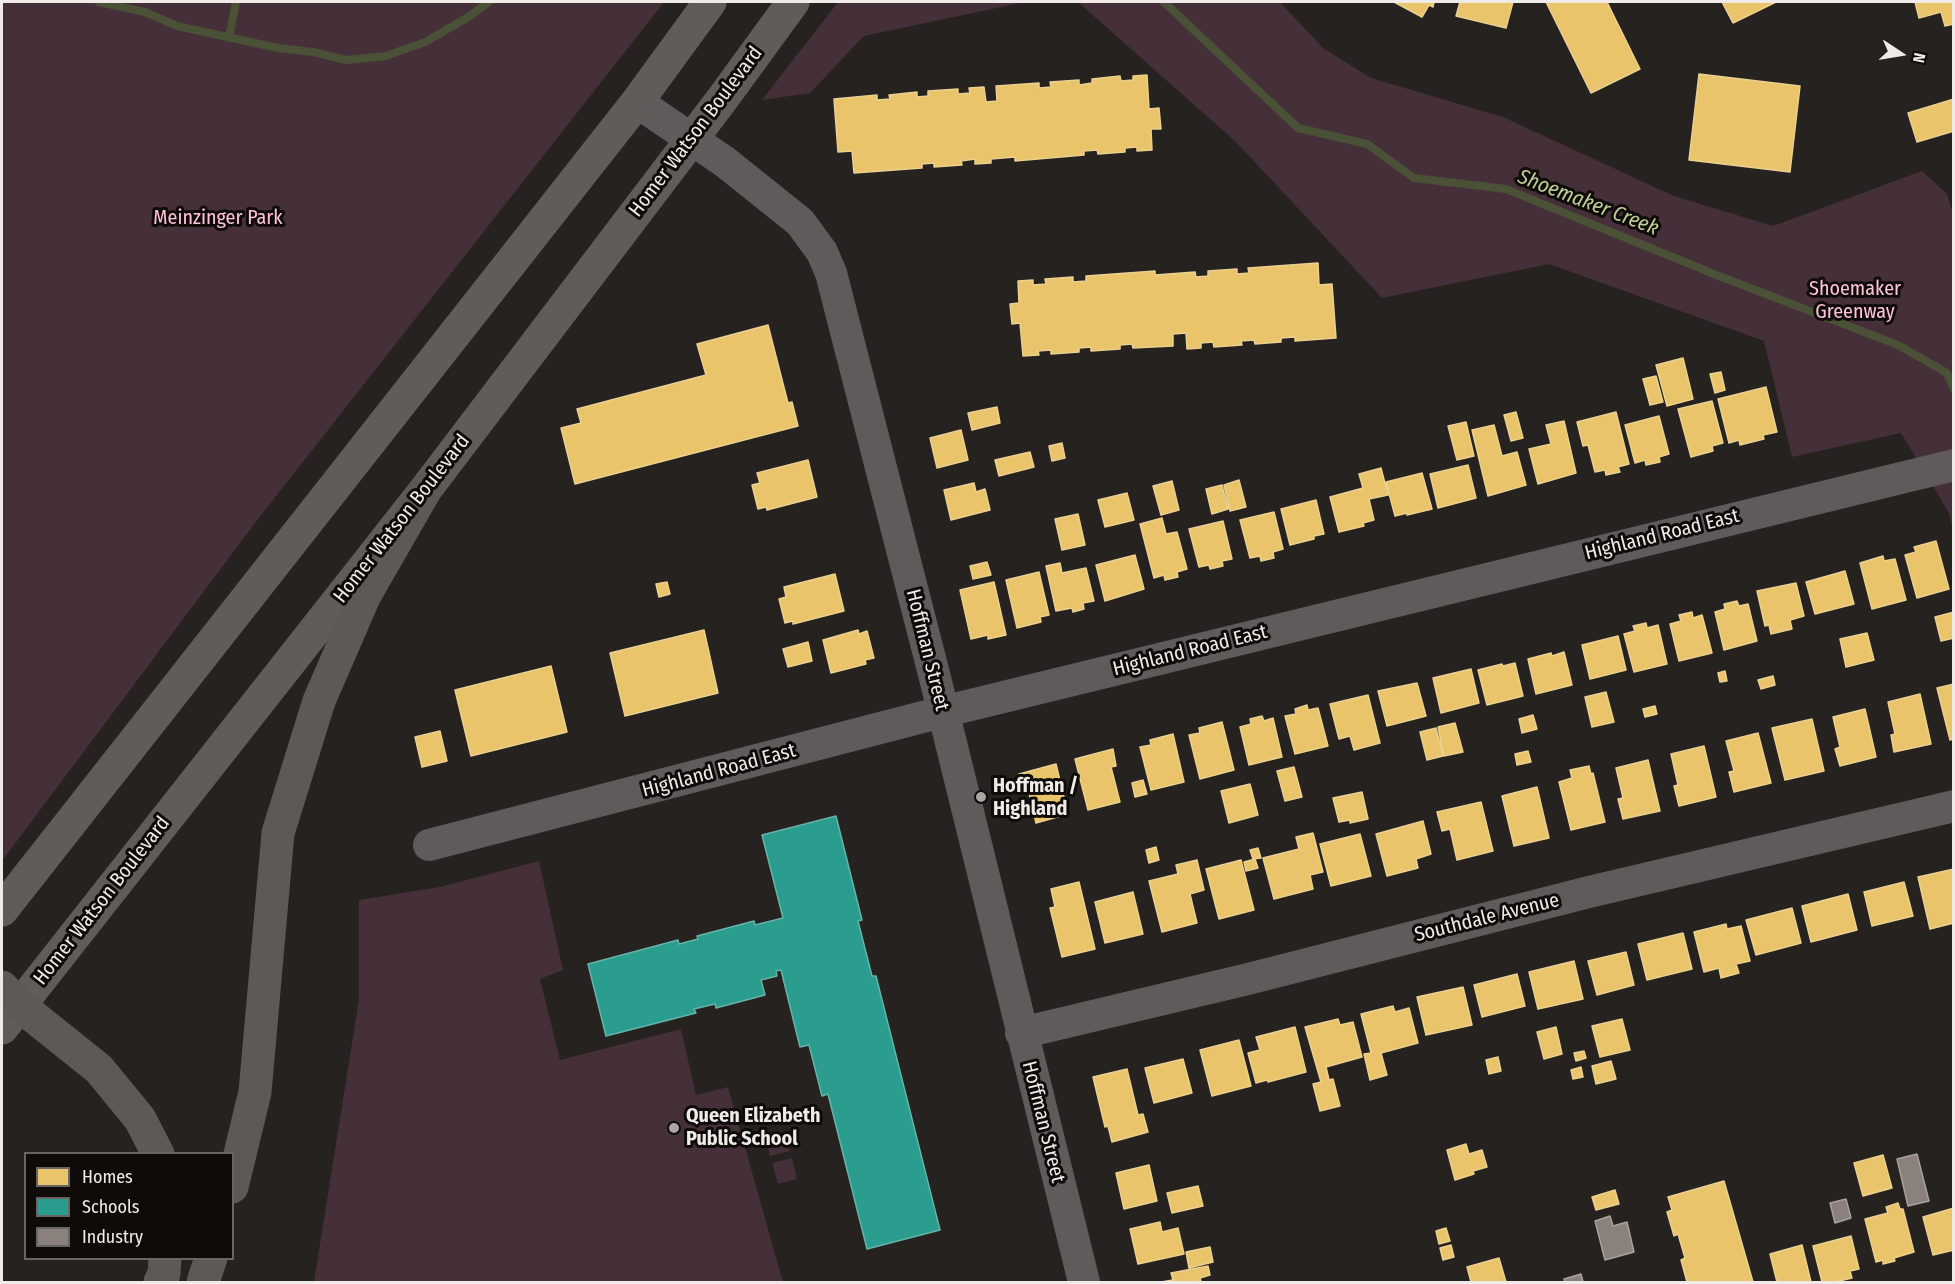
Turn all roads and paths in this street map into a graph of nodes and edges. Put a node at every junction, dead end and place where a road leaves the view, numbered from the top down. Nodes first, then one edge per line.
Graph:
1 (710, 2) edge
2 (793, 2) edge
3 (637, 102) junction
4 (691, 139) junction
5 (1953, 465) edge
6 (426, 489) junction
7 (942, 712) junction
8 (1953, 806) edge
9 (429, 845) dead end
10 (2, 910) edge
11 (8, 1007) edge
12 (1021, 1033) junction
13 (157, 1152) edge
14 (234, 1179) edge
15 (165, 1260) edge
16 (210, 1260) edge
17 (160, 1282) edge
18 (203, 1282) edge
19 (1084, 1282) edge

1 - 3 main road
2 - 4 main road, Homer Watson Boulevard
3 - 4 street, Hoffman Street
3 - 10 main road
4 - 6 main road, Homer Watson Boulevard
4 - 7 street, Hoffman Street
5 - 7 street, Highland Road East
6 - 11 main road, Homer Watson Boulevard
6 - 14 highway
7 - 9 street, Highland Road East
7 - 12 street, Hoffman Street
8 - 12 street, Southdale Avenue
11 - 13 highway
12 - 19 street, Hoffman Street
15 - 17 highway
16 - 18 highway

